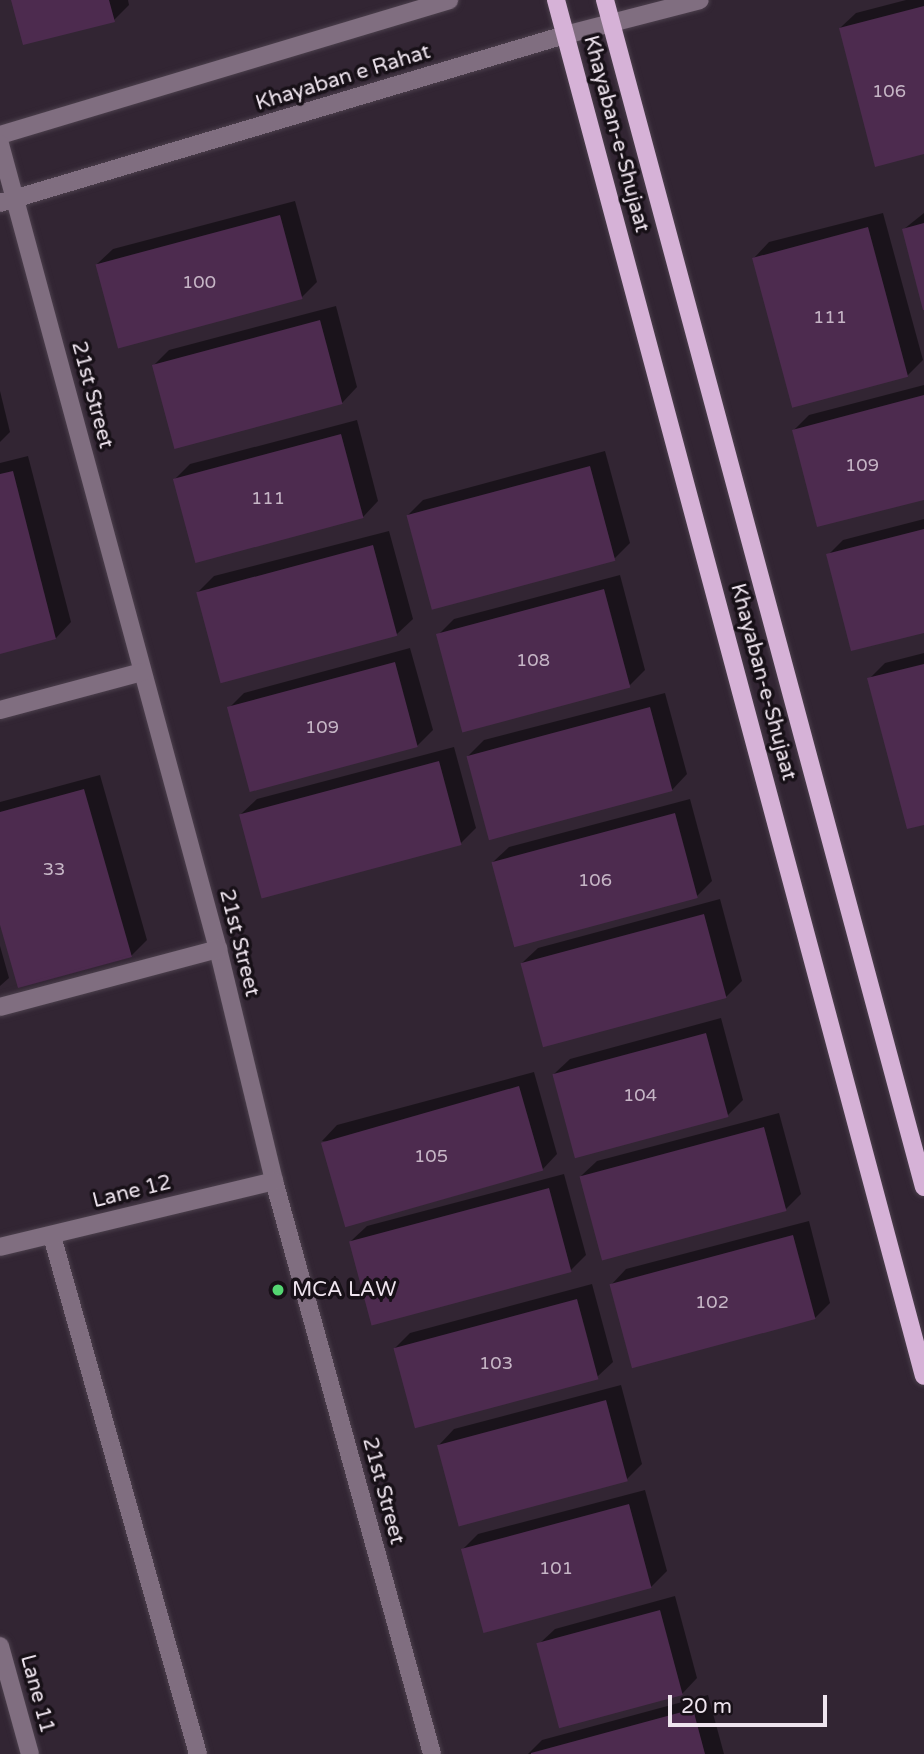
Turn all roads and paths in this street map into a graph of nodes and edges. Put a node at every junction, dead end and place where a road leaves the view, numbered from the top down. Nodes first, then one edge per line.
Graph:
1 (449, 0) edge
2 (556, 0) edge
3 (605, 0) edge
4 (700, 0) edge
5 (611, 22) junction
6 (565, 34) junction
7 (0, 135) edge
8 (0, 144) edge
9 (8, 201) edge
10 (142, 672) junction
11 (0, 710) edge
12 (218, 949) junction
13 (0, 1007) edge
14 (274, 1181) junction
15 (924, 1187) edge
16 (52, 1236) junction
17 (0, 1247) edge
18 (924, 1376) edge
19 (0, 1646) edge
20 (30, 1754) edge
21 (198, 1754) edge
22 (432, 1754) edge

1 - 7 street, Khayaban e Rahat
2 - 6 main road, Khayaban-e-Shujaat
3 - 5 main road, Khayaban-e-Shujaat
4 - 5 street, Khayaban e Rahat
5 - 6 street, Khayaban e Rahat
5 - 15 main road, Khayaban-e-Shujaat
6 - 9 street, Khayaban e Rahat
6 - 18 main road, Khayaban-e-Shujaat
8 - 9 street, 21st Street
9 - 10 street, 21st Street
10 - 11 street
10 - 12 street, 21st Street
12 - 13 street
12 - 14 street, 21st Street
14 - 16 street, Lane 12
14 - 22 street, 21st Street
16 - 17 street, Lane 12
16 - 21 street
19 - 20 street, Lane 11

